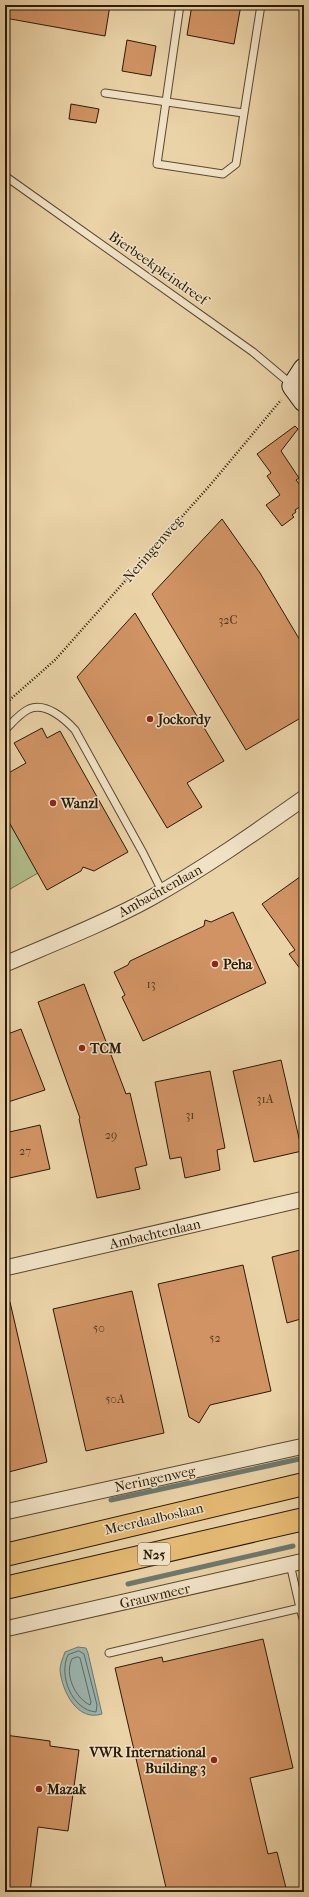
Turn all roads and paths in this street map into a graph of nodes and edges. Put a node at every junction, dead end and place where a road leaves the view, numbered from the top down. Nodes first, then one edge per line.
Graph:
1 (180, 5) edge
2 (260, 5) edge
3 (105, 93) dead end
4 (166, 101) junction
5 (243, 113) junction
6 (5, 176) edge
7 (304, 369) edge
8 (298, 394) edge
9 (5, 704) edge
10 (5, 730) edge
11 (304, 798) edge
12 (162, 891) junction
13 (5, 964) edge
14 (304, 1199) edge
15 (5, 1268) edge
16 (304, 1446) edge
17 (304, 1484) edge
18 (5, 1512) edge
19 (304, 1519) edge
20 (5, 1555) edge
21 (297, 1563) edge
22 (5, 1588) edge
23 (300, 1608) junction
24 (304, 1622) edge
25 (5, 1629) edge
26 (109, 1653) dead end

1 - 4 lane
2 - 5 lane
3 - 4 lane
4 - 5 lane
4 - 5 lane
6 - 8 lane, Bierbeekpleindreef
7 - 8 street
8 - 9 path, Neringenweg
10 - 12 lane
11 - 12 street, Ambachtenlaan
12 - 13 street, Ambachtenlaan
14 - 15 street, Ambachtenlaan
16 - 18 street, Neringenweg
17 - 20 highway, Meerdaalboslaan / N25
19 - 22 highway, N25
21 - 23 lane
21 - 25 street, Grauwmeer
23 - 24 lane
23 - 26 lane

